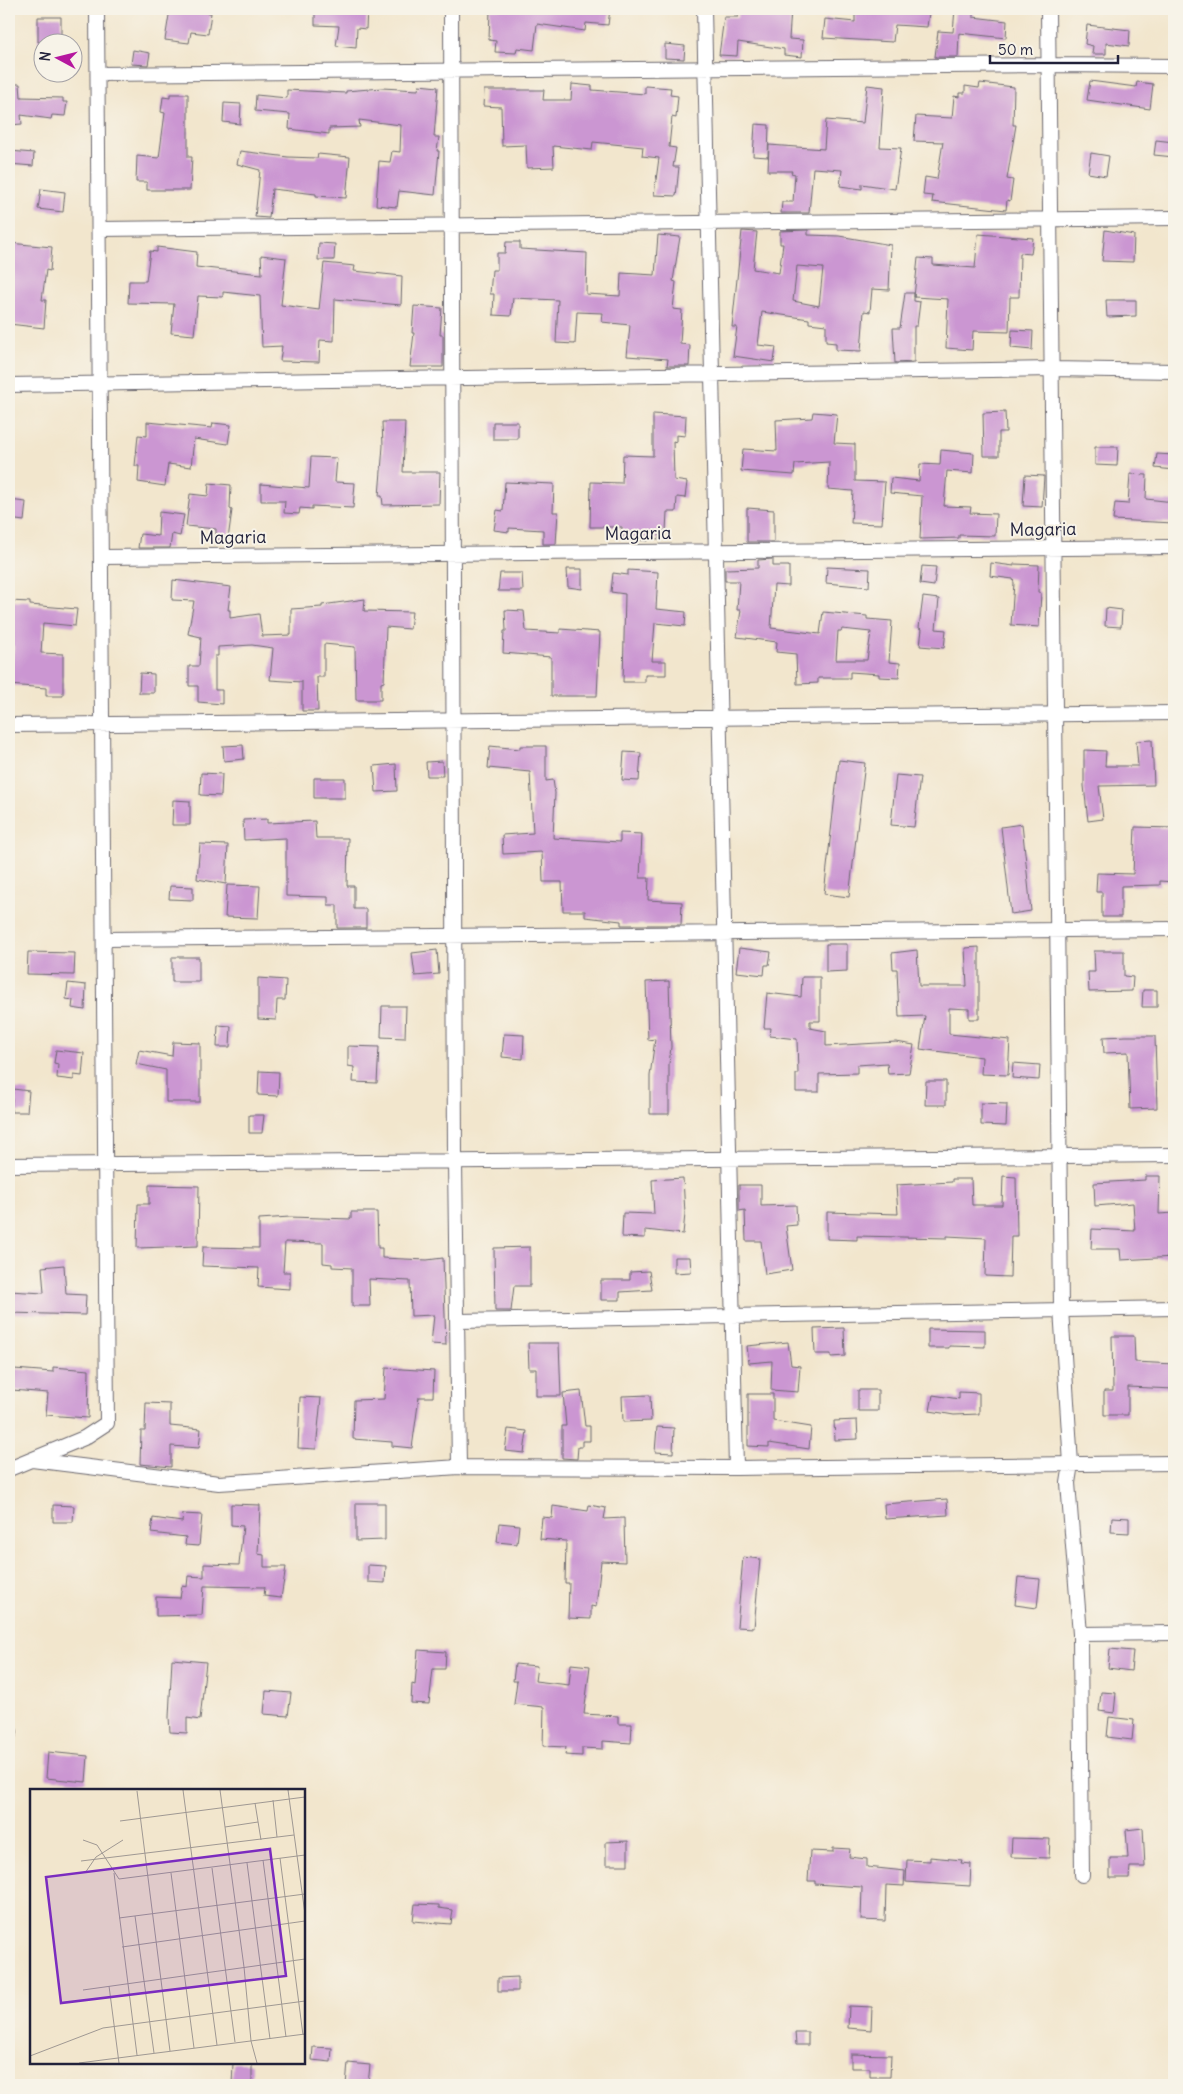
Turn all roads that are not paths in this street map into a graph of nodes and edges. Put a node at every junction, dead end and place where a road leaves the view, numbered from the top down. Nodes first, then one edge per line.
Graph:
1 (97, 9) edge
2 (451, 9) edge
3 (704, 9) edge
4 (1048, 9) edge
5 (1049, 65) junction
6 (1174, 66) edge
7 (706, 68) junction
8 (452, 70) junction
9 (98, 74) junction
10 (1174, 218) edge
11 (1050, 220) junction
12 (709, 223) junction
13 (452, 226) junction
14 (99, 229) junction
15 (1052, 369) junction
16 (1174, 371) edge
17 (712, 374) junction
18 (452, 378) junction
19 (100, 384) junction
20 (9, 385) edge
21 (1174, 547) edge
22 (1053, 548) junction
23 (716, 551) junction
24 (453, 554) junction
25 (102, 557) junction
26 (1174, 713) edge
27 (1055, 714) junction
28 (720, 717) junction
29 (454, 720) junction
30 (103, 723) junction
31 (9, 724) edge
32 (1174, 929) edge
33 (1057, 930) junction
34 (724, 933) junction
35 (455, 936) junction
36 (105, 939) junction
37 (1174, 1155) edge
38 (1059, 1156) junction
39 (730, 1159) junction
40 (456, 1162) junction
41 (9, 1165) edge
42 (107, 1165) junction
43 (1174, 1308) edge
44 (1061, 1309) junction
45 (733, 1316) junction
46 (458, 1321) junction
47 (28, 1460) junction
48 (1071, 1464) junction
49 (1174, 1464) edge
50 (460, 1467) junction
51 (736, 1468) junction
52 (9, 1469) edge
53 (1174, 1633) edge
54 (1080, 1634) junction
55 (1082, 1875) dead end

1 - 9 street
2 - 8 street
3 - 7 street
4 - 5 street
5 - 6 street
5 - 7 street
5 - 11 street
7 - 8 street
7 - 12 street
8 - 9 street
8 - 13 street
9 - 14 street
10 - 11 street
11 - 12 street
11 - 15 street
12 - 13 street
12 - 17 street
13 - 14 street
13 - 18 street
14 - 19 street
15 - 16 street
15 - 17 street
15 - 22 street
17 - 18 street
17 - 23 street
18 - 19 street
18 - 24 street
19 - 20 street
19 - 25 street
21 - 22 street, Magaria
22 - 23 street, Magaria
22 - 27 street
23 - 24 street, Magaria
23 - 28 street
24 - 25 street, Magaria
24 - 29 street
25 - 30 street
26 - 27 street
27 - 28 street
27 - 33 street
28 - 29 street
28 - 34 street
29 - 30 street
29 - 35 street
30 - 31 street
30 - 36 street
32 - 33 street
33 - 34 street
33 - 38 street
34 - 35 street
34 - 39 street
35 - 36 street
35 - 40 street
36 - 42 street
37 - 38 street
38 - 39 street
38 - 44 street
39 - 40 street
39 - 45 street
40 - 42 street
40 - 46 street
41 - 42 street
42 - 47 street
43 - 44 street
44 - 45 street
44 - 48 street
45 - 46 street
45 - 51 street
46 - 50 street
47 - 50 street
47 - 52 street
48 - 49 street
48 - 51 street
48 - 54 street
50 - 51 street
53 - 54 street
54 - 55 street

